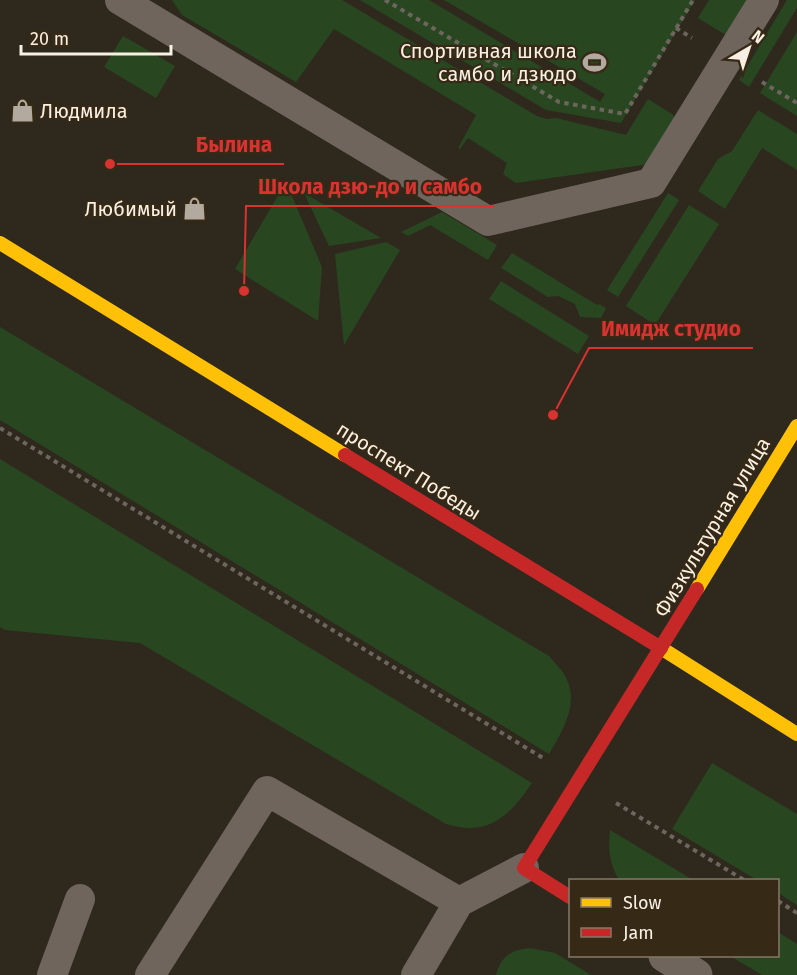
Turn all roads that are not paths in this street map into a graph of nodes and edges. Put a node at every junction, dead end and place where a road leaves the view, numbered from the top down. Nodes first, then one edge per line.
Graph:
1 (120, 0) edge
2 (764, 0) edge
3 (0, 243) edge
4 (792, 444) edge
5 (661, 648) junction
6 (797, 734) edge
7 (524, 868) junction
8 (569, 896) edge
9 (80, 899) dead end
10 (459, 902) junction
11 (667, 957) edge
12 (52, 975) edge
13 (150, 975) edge
14 (416, 975) edge
15 (696, 975) edge

1 - 2 lane
3 - 5 main road, проспект Победы
4 - 5 main road, Физкультурная улица
5 - 6 main road, проспект Победы
5 - 7 main road, Физкультурная улица
7 - 8 main road
7 - 10 lane
9 - 12 lane
10 - 13 lane
10 - 14 lane
11 - 15 street

